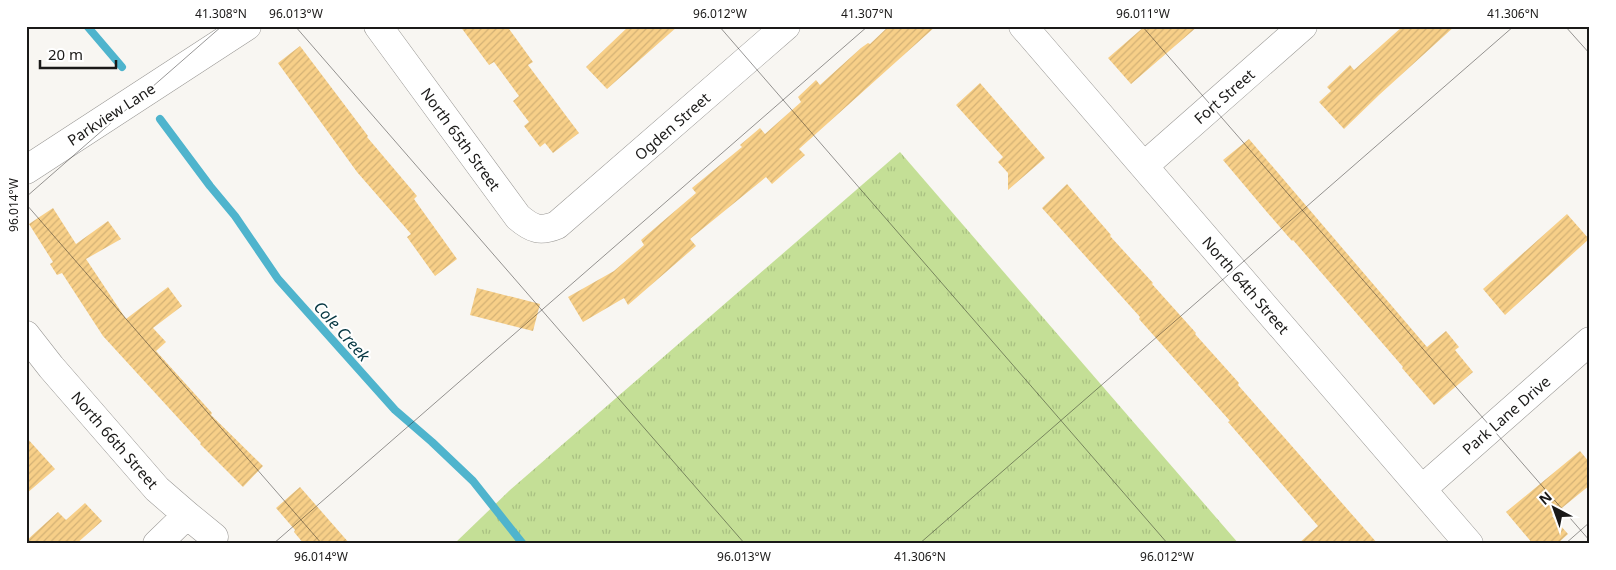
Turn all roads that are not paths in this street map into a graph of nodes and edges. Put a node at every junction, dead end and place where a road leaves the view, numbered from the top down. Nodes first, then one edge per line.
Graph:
1 (247, 26) edge
2 (378, 26) edge
3 (786, 26) edge
4 (1024, 26) edge
5 (1304, 26) edge
6 (1144, 166) junction
7 (26, 170) edge
8 (557, 225) joint
9 (26, 335) edge
10 (1590, 341) edge
11 (1422, 489) junction
12 (186, 515) junction
13 (214, 537) dead end
14 (157, 544) edge
15 (1469, 544) edge

1 - 7 street, Parkview Lane
2 - 8 street, North 65th Street
3 - 8 street, Ogden Street
4 - 6 street, North 64th Street
5 - 6 street, Fort Street
6 - 11 street, North 64th Street
9 - 12 street, North 66th Street
10 - 11 street, Park Lane Drive
11 - 15 street, North 64th Street
12 - 13 street, North 66th Street
12 - 14 street

